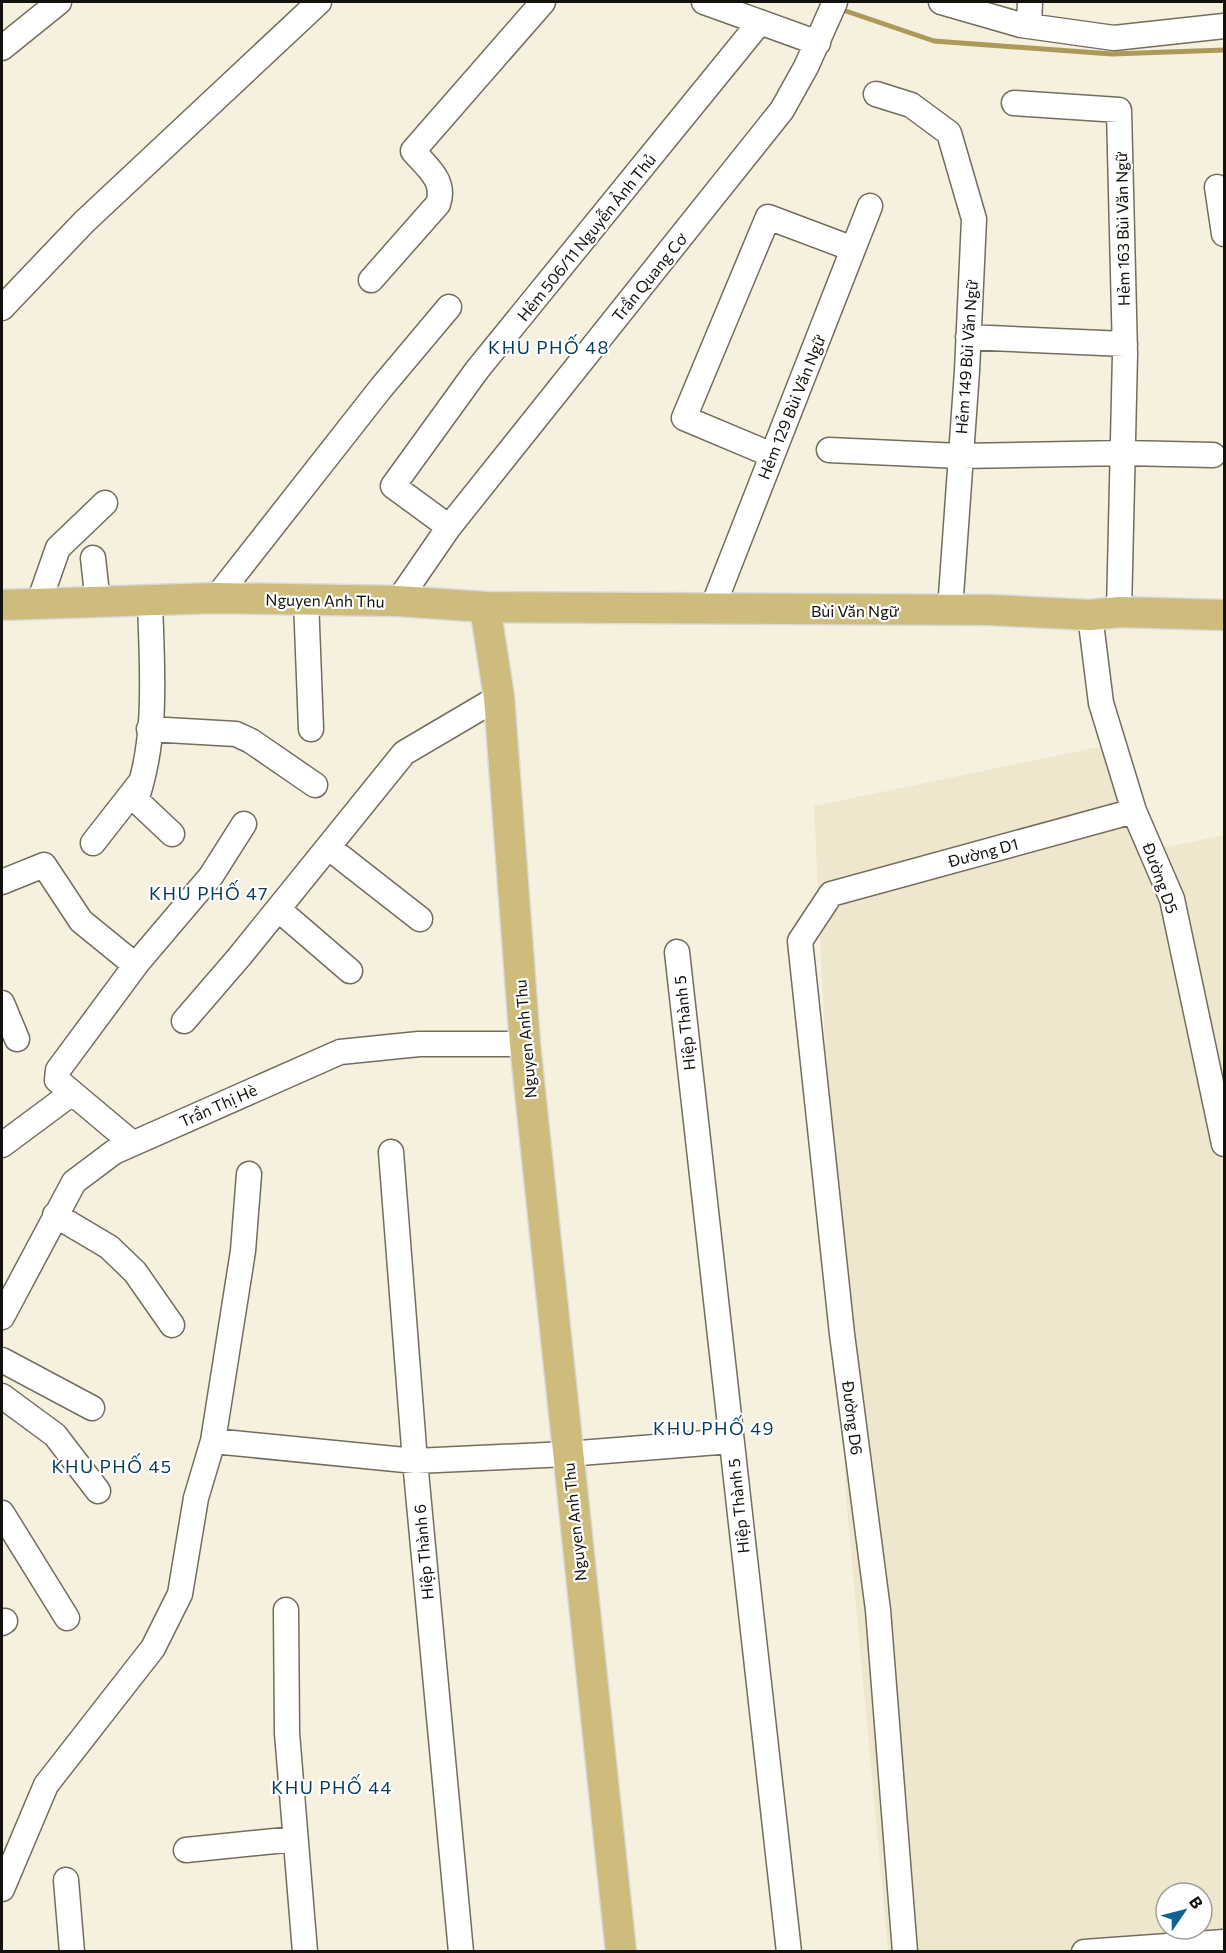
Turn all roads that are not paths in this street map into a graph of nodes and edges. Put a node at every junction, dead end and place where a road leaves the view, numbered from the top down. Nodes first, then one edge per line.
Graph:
1 (59, 2) edge
2 (318, 2) edge
3 (543, 2) edge
4 (704, 2) edge
5 (835, 2) edge
6 (941, 2) edge
7 (1030, 2) edge
8 (760, 22) junction
9 (1029, 26) junction
10 (1224, 26) edge
11 (820, 37) junction
12 (2, 48) edge
13 (876, 94) dead end
14 (1014, 103) dead end
15 (1217, 187) dead end
16 (870, 206) dead end
17 (1224, 234) edge
18 (853, 249) junction
19 (371, 280) dead end
20 (449, 307) dead end
21 (2, 308) edge
22 (968, 337) junction
23 (1125, 344) junction
24 (829, 450) dead end
25 (1124, 453) junction
26 (772, 455) junction
27 (1213, 455) dead end
28 (960, 456) junction
29 (105, 503) dead end
30 (449, 527) junction
31 (93, 558) dead end
32 (216, 598) junction
33 (306, 600) junction
34 (398, 601) junction
35 (150, 602) junction
36 (98, 603) junction
37 (38, 604) junction
38 (2, 605) edge
39 (485, 607) junction
40 (712, 609) junction
41 (950, 610) junction
42 (1119, 612) junction
43 (1090, 615) junction
44 (1224, 615) edge
45 (499, 696) junction
46 (149, 729) junction
47 (311, 729) dead end
48 (144, 776) junction
49 (315, 785) dead end
50 (1134, 811) junction
51 (244, 824) dead end
52 (172, 834) dead end
53 (93, 843) dead end
54 (328, 847) junction
55 (2, 882) edge
56 (831, 894) joint
57 (278, 909) junction
58 (420, 918) dead end
59 (676, 952) dead end
60 (135, 965) junction
61 (350, 971) dead end
62 (2, 1003) edge
63 (184, 1020) dead end
64 (17, 1039) dead end
65 (525, 1044) junction
66 (72, 1093) junction
67 (132, 1143) junction
68 (1224, 1144) edge
69 (2, 1145) edge
70 (391, 1152) dead end
71 (249, 1174) dead end
72 (55, 1215) junction
73 (2, 1317) edge
74 (172, 1325) dead end
75 (2, 1360) edge
76 (2, 1396) edge
77 (92, 1408) dead end
78 (213, 1441) junction
79 (731, 1441) junction
80 (567, 1454) junction
81 (415, 1461) junction
82 (98, 1491) dead end
83 (2, 1513) edge
84 (286, 1610) dead end
85 (67, 1618) dead end
86 (296, 1839) junction
87 (186, 1850) dead end
88 (66, 1880) dead end
89 (2, 1889) edge
90 (1224, 1942) edge
91 (72, 1952) edge
92 (305, 1952) edge
93 (461, 1952) edge
94 (621, 1952) edge
95 (789, 1952) edge
96 (905, 1952) edge
97 (1084, 1952) edge

1 - 12 street
2 - 21 street
3 - 19 street
4 - 8 street
5 - 11 street, Trần Quang Cơ
6 - 9 street
7 - 9 street
8 - 11 street
8 - 30 street, Hẻm 506/11 Nguyễn Ảnh Thủ
9 - 10 street
11 - 30 street, Trần Quang Cơ
13 - 22 street, Hẻm 149 Bùi Văn Ngữ
14 - 23 street, Hẻm 163 Bùi Văn Ngữ
15 - 17 street
16 - 18 street, Hẻm 129 Bùi Văn Ngữ
18 - 26 street, Hẻm 129 Bùi Văn Ngữ
18 - 26 street
20 - 32 street
22 - 23 street
22 - 28 street, Hẻm 149 Bùi Văn Ngữ
23 - 25 street, Hẻm 163 Bùi Văn Ngữ
24 - 28 street
25 - 27 street
25 - 28 street
25 - 42 street, Hẻm 163 Bùi Văn Ngữ
26 - 40 street, Hẻm 129 Bùi Văn Ngữ
28 - 41 street, Hẻm 149 Bùi Văn Ngữ
29 - 37 street
30 - 34 street, Trần Quang Cơ
31 - 36 street
32 - 33 main road, Nguyen Anh Thu
32 - 35 main road, Nguyen Anh Thu
33 - 34 main road, Nguyen Anh Thu
33 - 47 street
34 - 39 main road, Nguyen Anh Thu
35 - 36 main road, Nguyen Anh Thu
35 - 46 street
36 - 37 main road, Nguyen Anh Thu
37 - 38 main road, Nguyen Anh Thu
39 - 40 main road, Bùi Văn Ngữ
39 - 45 main road, Nguyen Anh Thu
40 - 41 main road, Bùi Văn Ngữ
41 - 43 main road, Bùi Văn Ngữ
42 - 43 main road, Bùi Văn Ngữ
42 - 44 main road, Bùi Văn Ngữ
43 - 50 street, Đường D5
45 - 54 street
45 - 65 main road, Nguyen Anh Thu
46 - 48 street
46 - 49 street
48 - 52 street
48 - 53 street
50 - 56 street, Đường D1
50 - 68 street, Đường D5
51 - 60 street
54 - 57 street
54 - 58 street
55 - 60 street
56 - 96 street, Đường D6
57 - 61 street
57 - 63 street
59 - 79 street, Hiệp Thành 5
60 - 66 street
62 - 64 street
65 - 67 street, Trần Thị Hè
65 - 80 main road, Nguyen Anh Thu
66 - 67 street
66 - 69 street
67 - 72 street, Trần Thị Hè
70 - 81 street, Hiệp Thành 6
71 - 78 street
72 - 73 street, Trần Thị Hè
72 - 74 street
75 - 77 street
76 - 82 street
78 - 81 street
78 - 89 street
79 - 80 street
79 - 95 street, Hiệp Thành 5
80 - 81 street
80 - 94 main road, Nguyen Anh Thu
81 - 93 street, Hiệp Thành 6
83 - 85 street
84 - 86 street
86 - 87 street
86 - 92 street
88 - 91 street
90 - 97 street

